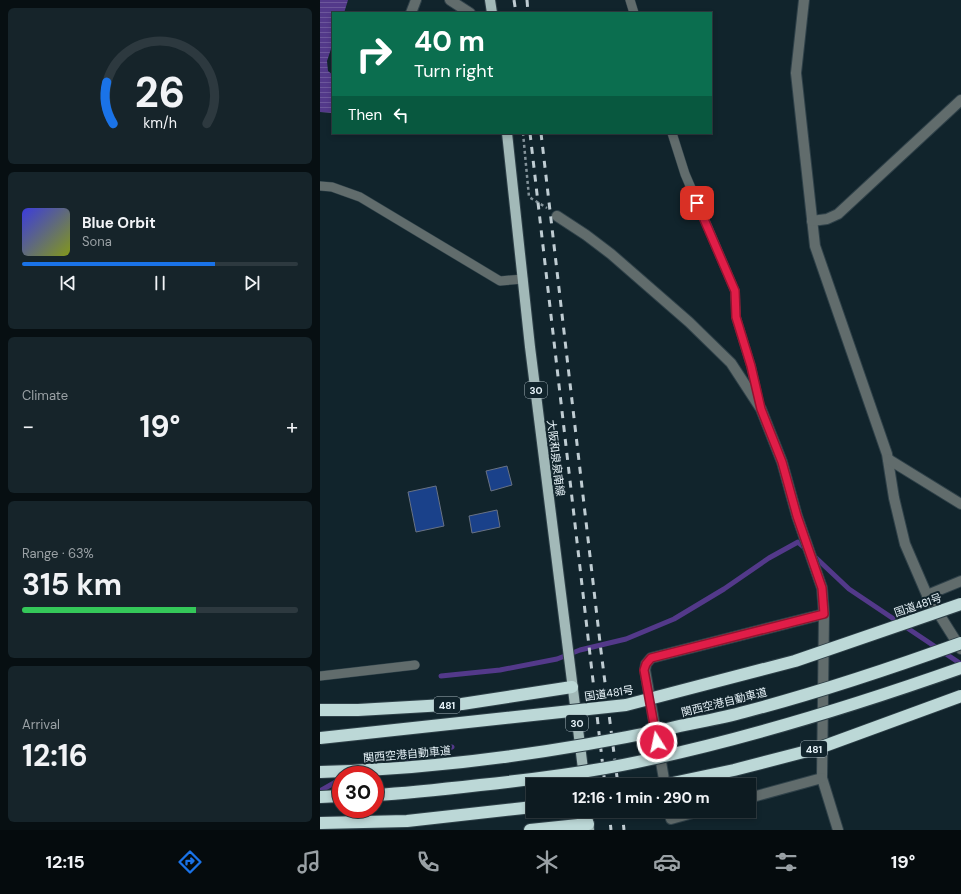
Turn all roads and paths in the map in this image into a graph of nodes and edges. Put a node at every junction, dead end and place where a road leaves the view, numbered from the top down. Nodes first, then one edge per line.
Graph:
1 (416, 0) edge
2 (450, 0) edge
3 (490, 0) edge
4 (630, 0) edge
5 (804, 0) edge
6 (411, 12) edge
7 (468, 12) edge
8 (492, 12) edge
9 (634, 12) edge
10 (961, 100) edge
11 (506, 134) edge
12 (523, 134) edge
13 (672, 134) edge
14 (320, 186) edge
15 (557, 216) joint
16 (812, 221) junction
17 (523, 279) junction
18 (761, 409) junction
19 (888, 458) junction
20 (961, 504) edge
21 (961, 581) edge
22 (926, 595) junction
23 (961, 604) edge
24 (824, 614) junction
25 (961, 643) edge
26 (961, 649) edge
27 (415, 665) dead end
28 (961, 668) edge
29 (320, 676) edge
30 (572, 687) junction
31 (961, 696) edge
32 (320, 710) edge
33 (320, 738) edge
34 (320, 772) edge
35 (584, 778) edge
36 (663, 778) edge
37 (697, 778) edge
38 (822, 778) junction
39 (384, 795) edge
40 (332, 796) edge
41 (756, 796) edge
42 (320, 797) edge
43 (526, 809) edge
44 (320, 824) edge
45 (588, 827) edge
46 (530, 830) edge
47 (838, 830) edge

1 - 6 street
2 - 7 street
3 - 8 main road
4 - 9 lane
5 - 16 street
10 - 16 street
11 - 17 main road, 大阪和泉泉南線 / 30
12 - 15 path
13 - 18 lane
14 - 17 lane
15 - 18 street
16 - 19 street
17 - 30 main road, 大阪和泉泉南線 / 30
18 - 24 street
19 - 20 street
19 - 22 street
21 - 22 street
22 - 26 street
23 - 33 highway, 国道481号 / 481, bridge
24 - 36 street
24 - 38 street
25 - 34 highway, 関西空港自動車道, bridge
27 - 29 lane
28 - 39 highway, bridge
30 - 32 highway, 481
30 - 35 main road, 大阪和泉泉南線 / 30
31 - 37 highway, 481, bridge
38 - 41 street
38 - 47 street
40 - 42 highway
43 - 44 highway
45 - 46 highway

